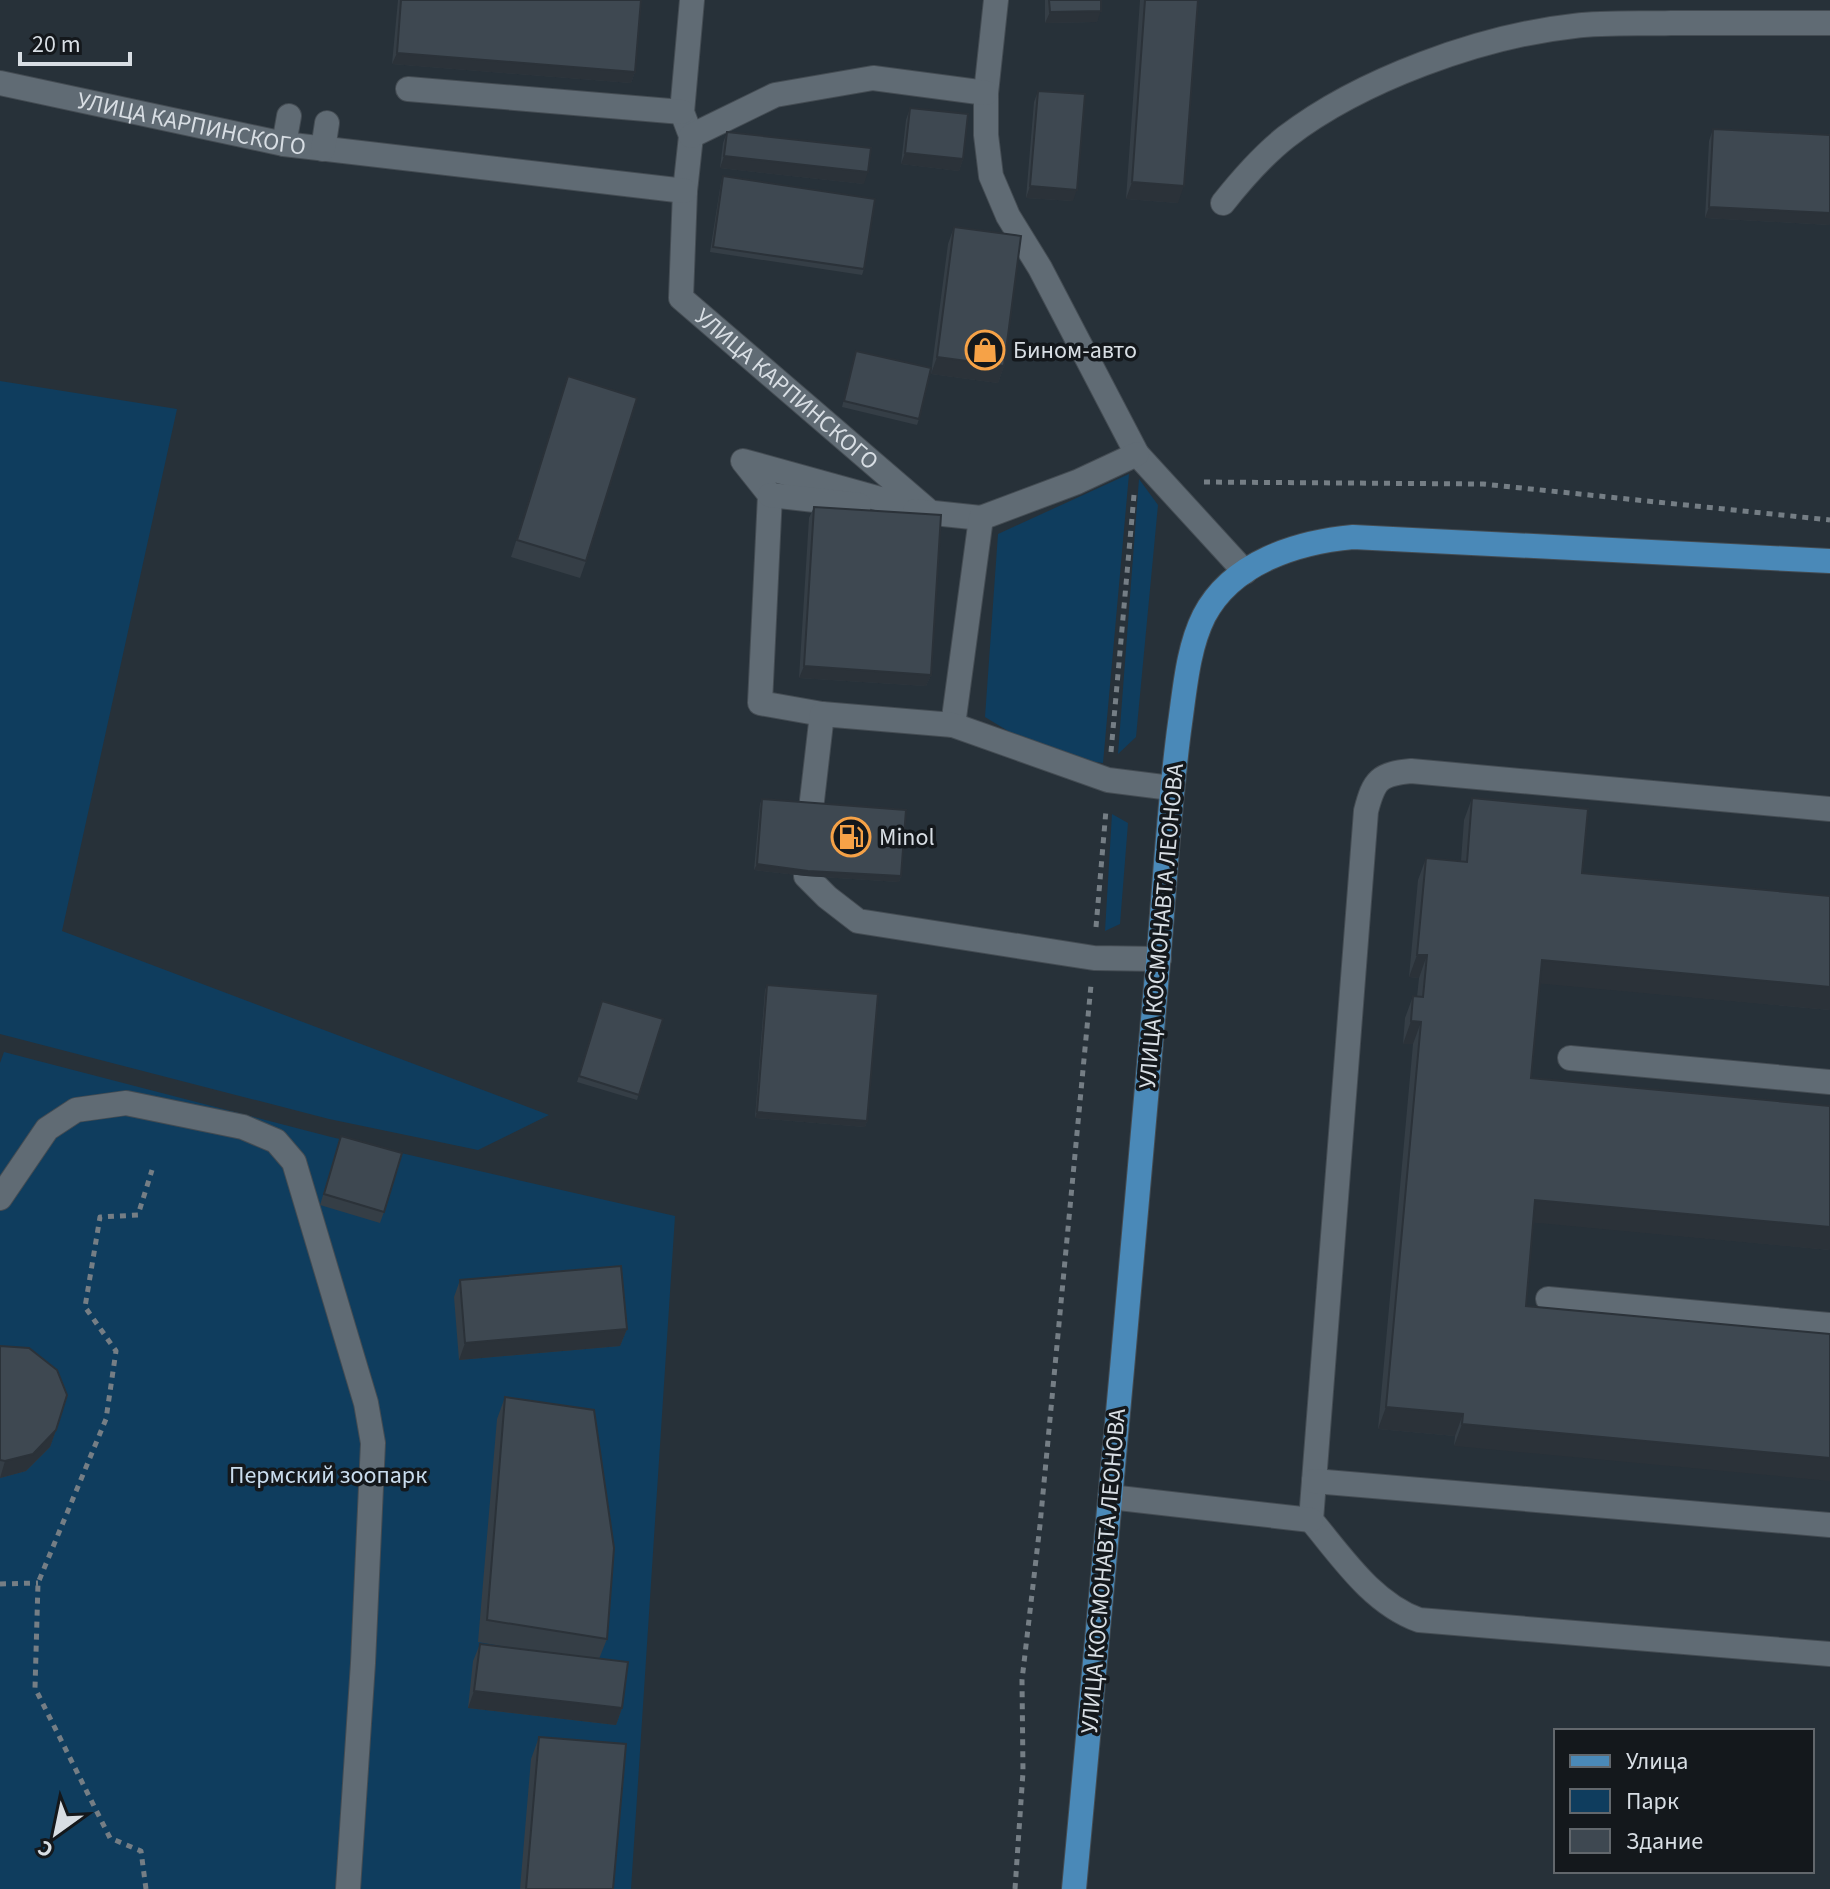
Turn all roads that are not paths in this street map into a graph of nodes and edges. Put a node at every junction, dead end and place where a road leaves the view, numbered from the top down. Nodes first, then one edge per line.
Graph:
1 (692, 0) edge
2 (996, 0) edge
3 (1830, 23) edge
4 (0, 83) edge
5 (408, 89) dead end
6 (986, 93) junction
7 (682, 112) junction
8 (289, 116) dead end
9 (327, 123) dead end
10 (691, 136) junction
11 (284, 144) junction
12 (323, 149) junction
13 (685, 191) junction
14 (1223, 203) dead end
15 (1137, 454) junction
16 (770, 495) junction
17 (931, 513) junction
18 (981, 518) junction
19 (1830, 561) edge
20 (1245, 572) junction
21 (822, 714) junction
22 (953, 725) junction
23 (1171, 788) junction
24 (811, 809) edge
25 (1830, 809) edge
26 (806, 876) edge
27 (1159, 959) junction
28 (1570, 1058) dead end
29 (1830, 1082) edge
30 (0, 1198) edge
31 (1548, 1299) dead end
32 (1830, 1325) edge
33 (1314, 1481) junction
34 (1110, 1497) junction
35 (1311, 1520) junction
36 (1830, 1525) edge
37 (1830, 1654) edge
38 (348, 1889) edge
39 (1074, 1889) edge

1 - 7 street
2 - 6 street
3 - 14 street
4 - 11 street, УЛИЦА КАРПИНСКОГО
5 - 7 street
6 - 10 street
6 - 15 street
7 - 10 street
8 - 11 street
9 - 12 street
10 - 13 street
11 - 12 street, УЛИЦА КАРПИНСКОГО
12 - 13 street, УЛИЦА КАРПИНСКОГО
13 - 17 street, УЛИЦА КАРПИНСКОГО
15 - 18 street
15 - 20 street
16 - 17 street
16 - 17 street, УЛИЦА КАРПИНСКОГО
16 - 21 street
17 - 18 street
18 - 22 street
19 - 20 main road, УЛИЦА КОСМОНАВТА ЛЕОНОВА
20 - 23 main road, УЛИЦА КОСМОНАВТА ЛЕОНОВА
21 - 22 street
21 - 24 street
22 - 23 street
23 - 27 main road, УЛИЦА КОСМОНАВТА ЛЕОНОВА
25 - 33 street
26 - 27 street
27 - 34 main road, УЛИЦА КОСМОНАВТА ЛЕОНОВА
28 - 29 street
30 - 38 street
31 - 32 street
33 - 35 street
33 - 36 street
34 - 35 street
34 - 39 main road, УЛИЦА КОСМОНАВТА ЛЕОНОВА
35 - 37 street

